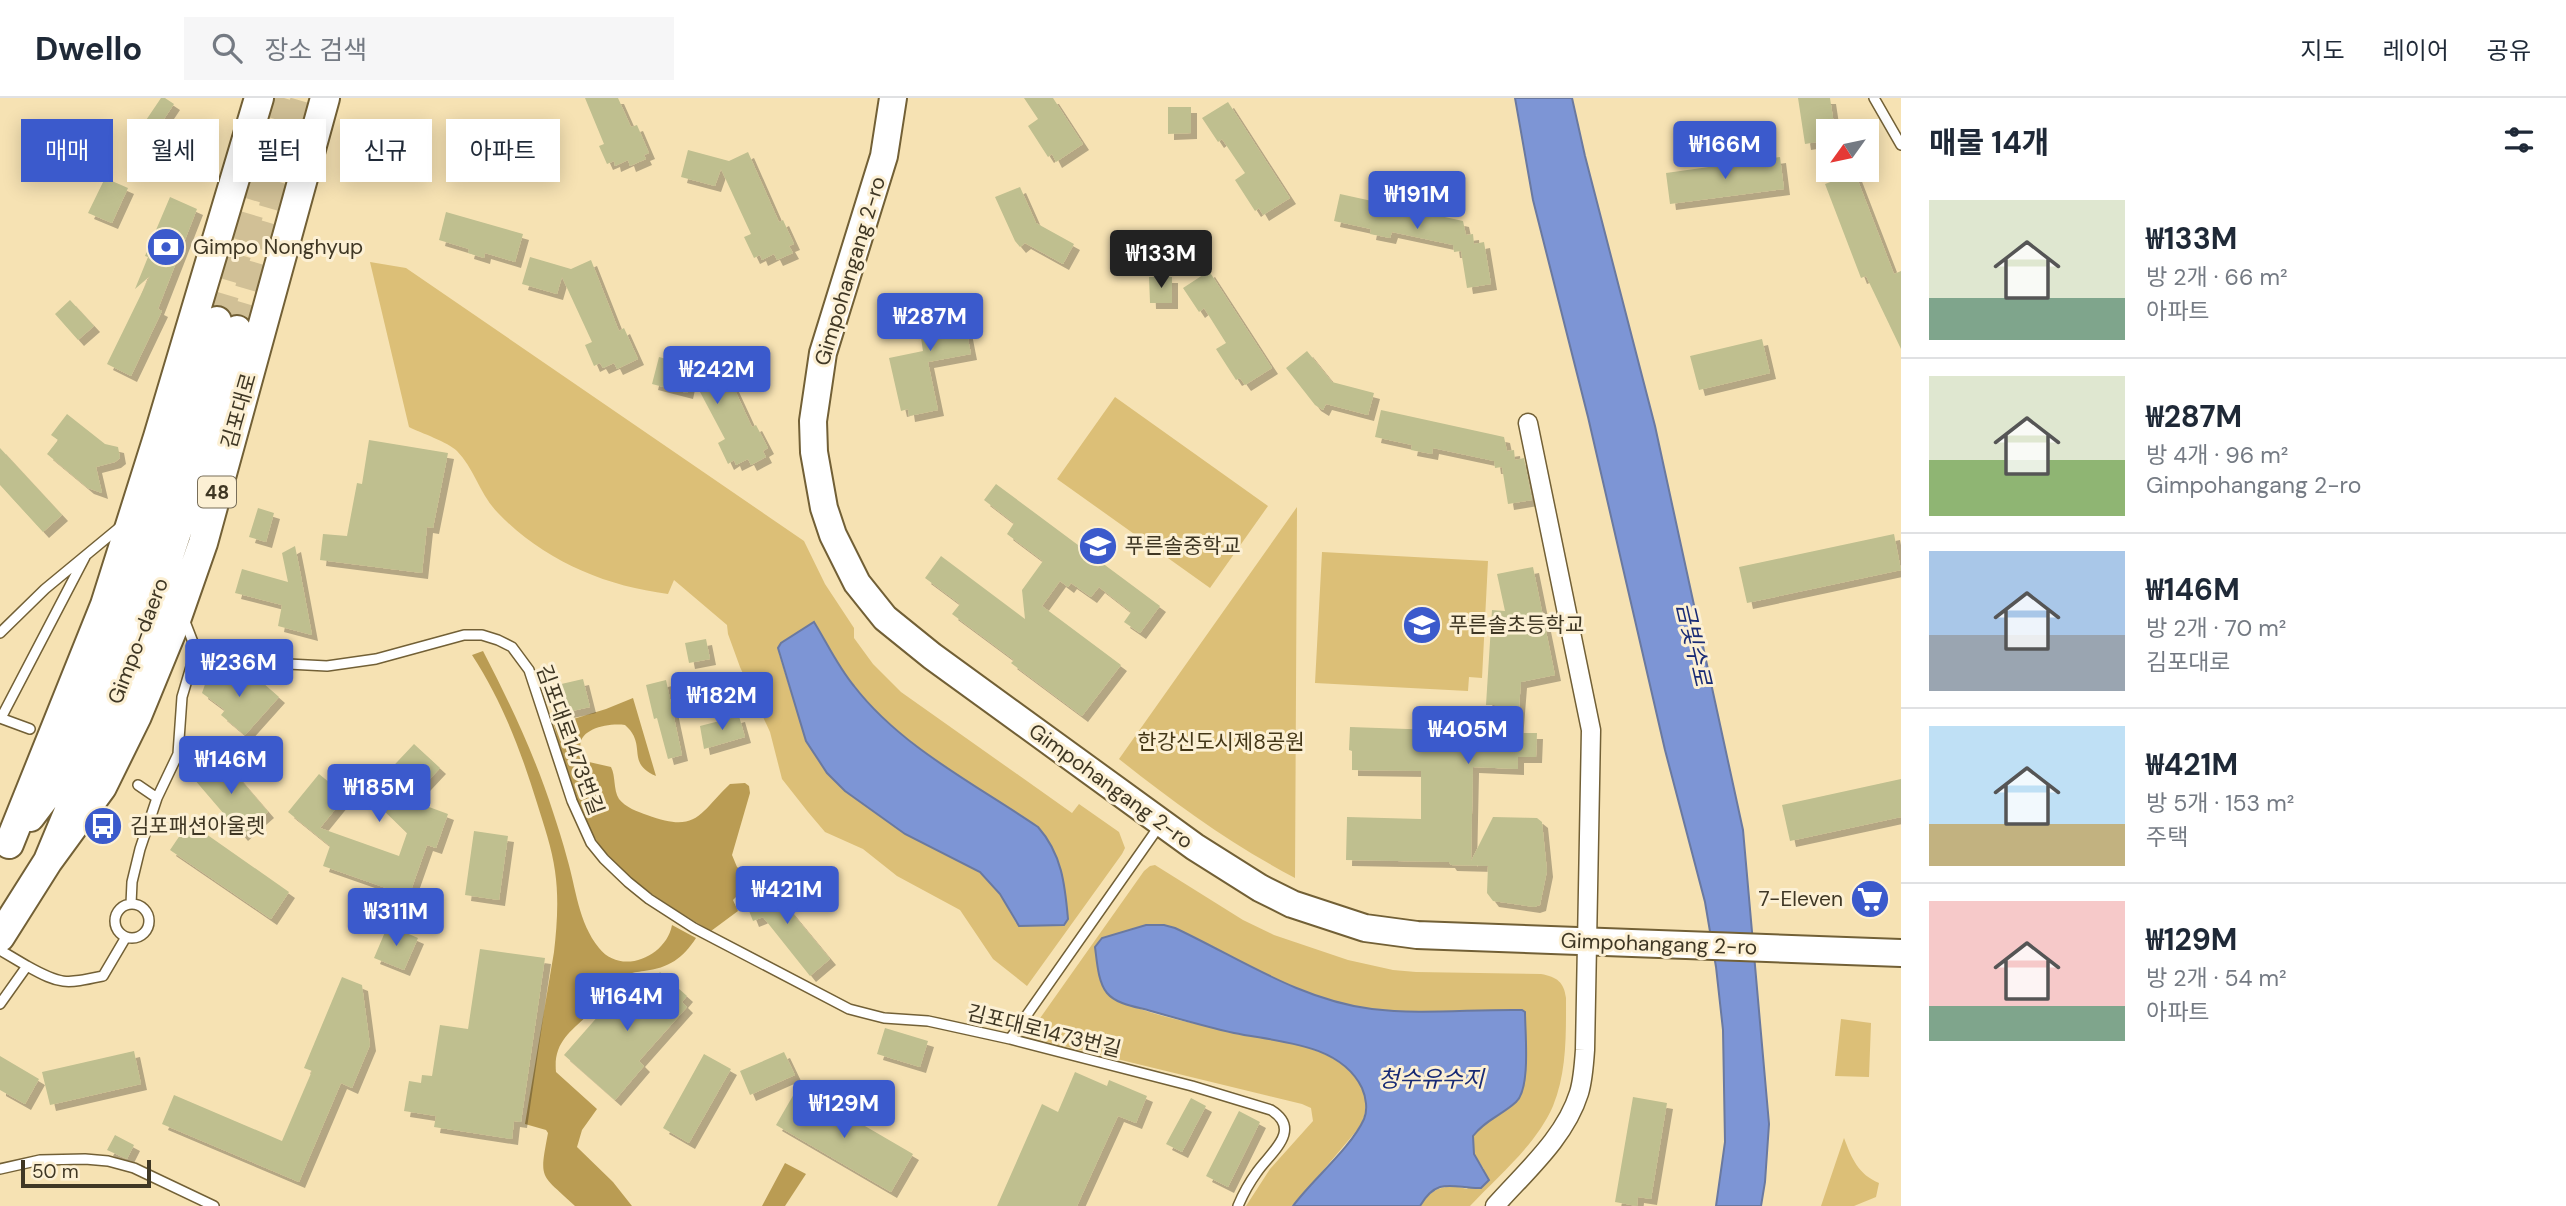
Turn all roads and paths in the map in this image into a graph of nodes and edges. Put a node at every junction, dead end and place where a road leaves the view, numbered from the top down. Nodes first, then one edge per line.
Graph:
1 (259, 98) edge
2 (325, 98) edge
3 (893, 98) edge
4 (1874, 98) edge
5 (1901, 145) edge
6 (1528, 423) dead end
7 (135, 514) junction
8 (85, 557) junction
9 (179, 611) junction
10 (0, 633) edge
11 (196, 650) junction
12 (0, 718) edge
13 (30, 729) dead end
14 (138, 785) dead end
15 (157, 798) junction
16 (1161, 823) junction
17 (5, 852) edge
18 (48, 860) junction
19 (131, 904) junction
20 (0, 937) edge
21 (125, 937) junction
22 (1587, 941) junction
23 (0, 950) edge
24 (1901, 953) edge
25 (27, 966) junction
26 (0, 1004) edge
27 (1010, 1039) junction
28 (0, 1169) edge
29 (214, 1206) edge
30 (1238, 1206) edge
31 (1495, 1206) edge

1 - 7 main road, 48
2 - 9 main road, 김포대로 / 48
3 - 16 street, Gimpohangang 2-ro
4 - 5 lane
6 - 22 street
7 - 8 lane
7 - 17 main road, 48
8 - 10 lane
8 - 12 lane
9 - 11 lane
9 - 18 main road, 김포대로 / 48
11 - 15 lane
11 - 27 lane, 김포대로1473번길
12 - 13 lane
14 - 15 lane
15 - 19 lane
16 - 22 street, Gimpohangang 2-ro
16 - 27 lane
17 - 18 main road, Gimpo-daero / 48
18 - 20 main road, Gimpo-daero / 48
19 - 21 lane
19 - 21 lane
21 - 25 lane
22 - 24 street, Gimpohangang 2-ro
22 - 31 street
23 - 25 lane
25 - 26 lane
27 - 30 lane, 김포대로1473번길
28 - 29 lane

